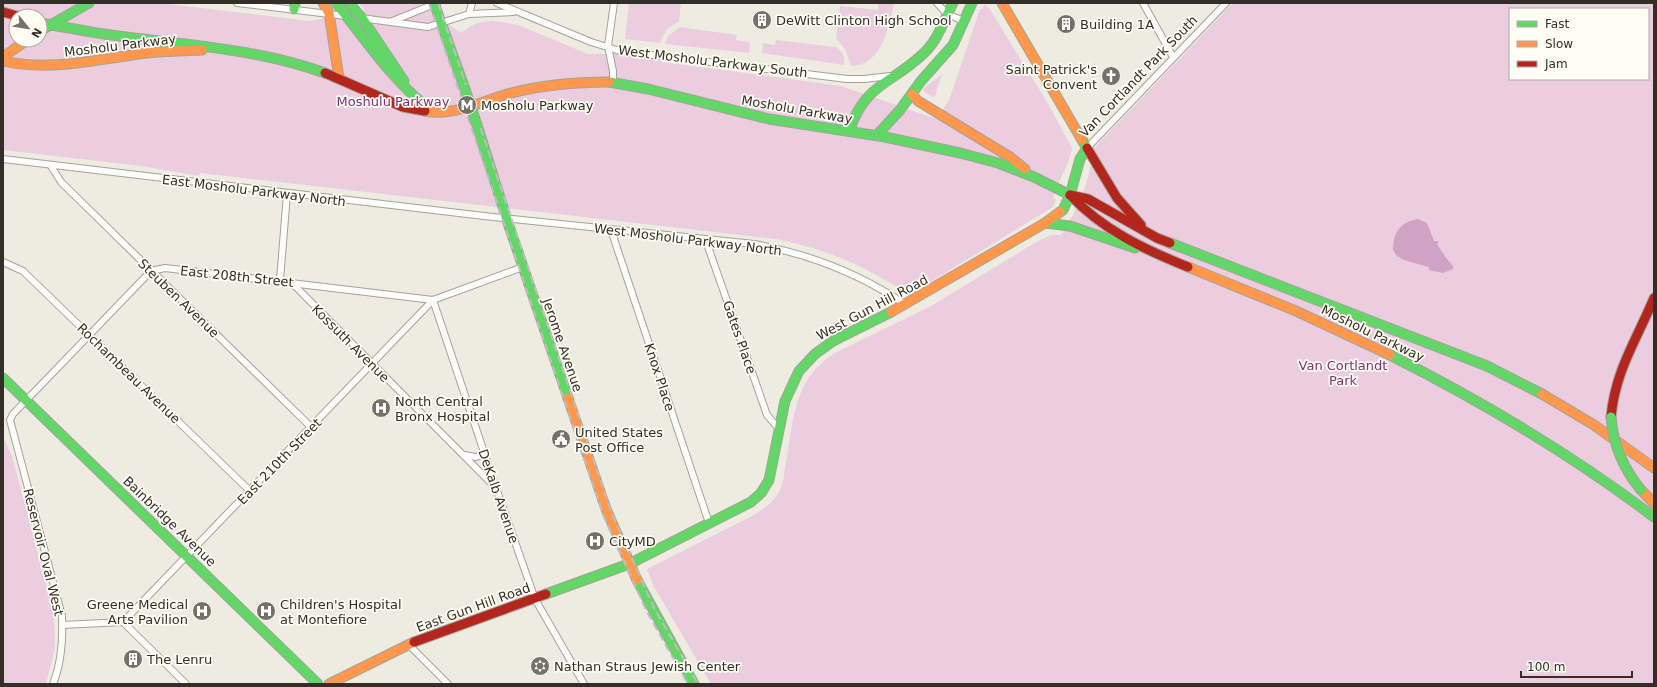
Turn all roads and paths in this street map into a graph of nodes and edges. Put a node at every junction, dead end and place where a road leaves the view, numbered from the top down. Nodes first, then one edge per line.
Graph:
1 (89, 3) edge
2 (237, 3) edge
3 (323, 3) edge
4 (336, 3) edge
5 (349, 3) edge
6 (435, 3) edge
7 (472, 3) edge
8 (497, 3) edge
9 (614, 3) edge
10 (937, 3) edge
11 (953, 3) edge
12 (972, 3) edge
13 (1002, 3) edge
14 (1143, 3) edge
15 (1226, 3) edge
16 (295, 6) edge
17 (516, 12) junction
18 (329, 13) junction
19 (469, 14) junction
20 (947, 14) junction
21 (347, 16) junction
22 (362, 18) junction
23 (964, 21) junction
24 (388, 22) junction
25 (441, 23) junction
26 (49, 25) joint
27 (608, 46) junction
28 (16, 48) edge
29 (216, 49) junction
30 (3, 57) edge
31 (1173, 57) junction
32 (3, 61) edge
33 (892, 76) junction
34 (339, 78) junction
35 (613, 82) junction
36 (912, 94) junction
37 (411, 95) junction
38 (436, 113) junction
39 (850, 131) junction
40 (877, 135) junction
41 (1087, 148) junction
42 (3, 160) edge
43 (51, 166) junction
44 (1032, 175) junction
45 (288, 194) junction
46 (1070, 195) junction
47 (506, 218) junction
48 (1045, 223) junction
49 (612, 230) junction
50 (1157, 238) junction
51 (706, 241) junction
52 (1152, 252) junction
53 (3, 262) edge
54 (523, 267) junction
55 (151, 271) junction
56 (280, 280) junction
57 (291, 282) junction
58 (1654, 298) edge
59 (433, 300) junction
60 (906, 305) junction
61 (90, 334) junction
62 (372, 365) junction
63 (3, 378) edge
64 (26, 400) junction
65 (312, 428) junction
66 (779, 429) junction
67 (485, 454) junction
68 (463, 455) junction
69 (1654, 468) edge
70 (496, 488) junction
71 (250, 491) junction
72 (1654, 503) edge
73 (1654, 517) edge
74 (709, 523) junction
75 (186, 555) junction
76 (629, 564) junction
77 (535, 599) junction
78 (123, 622) junction
79 (62, 624) junction
80 (408, 644) junction
81 (54, 681) edge
82 (61, 684) edge
83 (186, 684) edge
84 (318, 684) edge
85 (329, 684) edge
86 (448, 684) edge
87 (584, 684) edge
88 (694, 684) edge

1 - 26 main road
2 - 16 street, West Mosholu Parkway South
3 - 18 main road
4 - 21 main road
5 - 22 main road
6 - 24 street
6 - 25 main road, Jerome Avenue
7 - 19 street
8 - 17 street, West Mosholu Parkway South
9 - 27 street
10 - 20 street
11 - 20 main road
12 - 23 main road
13 - 41 main road
14 - 31 street
15 - 31 street, Van Cortlandt Park South
16 - 18 street, West Mosholu Parkway South
17 - 19 street, West Mosholu Parkway South
17 - 27 street, West Mosholu Parkway South
18 - 21 street, West Mosholu Parkway South
18 - 34 main road
19 - 25 street, West Mosholu Parkway South
20 - 23 street
20 - 33 main road
21 - 22 street, West Mosholu Parkway South
21 - 37 main road
22 - 24 street, West Mosholu Parkway South
22 - 37 main road
23 - 36 main road
24 - 25 street, West Mosholu Parkway South
25 - 47 main road, Jerome Avenue, bridge
26 - 29 main road, Mosholu Parkway
27 - 33 street, West Mosholu Parkway South
27 - 35 street
28 - 30 main road
29 - 32 main road, Mosholu Parkway
29 - 34 main road, Mosholu Parkway
31 - 41 street, Van Cortlandt Park South
33 - 39 main road
34 - 38 main road, Mosholu Parkway
35 - 38 main road, Mosholu Parkway
35 - 39 main road, Mosholu Parkway
36 - 40 main road
36 - 44 main road
37 - 38 main road
39 - 40 main road, Mosholu Parkway
40 - 44 main road, Mosholu Parkway
41 - 46 main road, Van Cortlandt Park South
41 - 50 main road
42 - 43 street, East Mosholu Parkway North
43 - 45 street, East Mosholu Parkway North
43 - 55 street, Steuben Avenue
44 - 46 main road, Mosholu Parkway
45 - 47 street, East Mosholu Parkway North
45 - 56 street
46 - 48 main road, West Gun Hill Road
46 - 50 main road, Mosholu Parkway
46 - 52 main road, Mosholu Parkway
47 - 49 street, West Mosholu Parkway North
47 - 54 main road, Jerome Avenue
48 - 52 main road
48 - 60 main road, West Gun Hill Road
49 - 51 street, West Mosholu Parkway North
49 - 74 street, Knox Place
50 - 69 main road, Mosholu Parkway
51 - 60 street, West Mosholu Parkway North
51 - 66 street, Gates Place
52 - 73 main road, Mosholu Parkway
53 - 61 street, Rochambeau Avenue
54 - 59 street, East 208th Street
54 - 76 main road, Jerome Avenue
55 - 56 street, East 208th Street
55 - 61 street
55 - 65 street, Steuben Avenue
56 - 57 street, East 208th Street
57 - 59 street, East 208th Street
57 - 62 street, Kossuth Avenue
58 - 72 main road, bridge
59 - 62 street, East 210th Street
59 - 67 street, DeKalb Avenue
60 - 66 main road, West Gun Hill Road
61 - 64 street
61 - 71 street, Rochambeau Avenue
62 - 65 street, East 210th Street
62 - 68 street, Kossuth Avenue
63 - 64 main road, Bainbridge Avenue
64 - 75 main road, Bainbridge Avenue
64 - 79 street, Reservoir Oval West
65 - 71 street, East 210th Street
66 - 74 main road, West Gun Hill Road
67 - 68 street
67 - 70 street, DeKalb Avenue
68 - 70 street, Kossuth Avenue
70 - 77 street, DeKalb Avenue
71 - 75 street, East 210th Street
74 - 76 main road, West Gun Hill Road
75 - 78 street, East 210th Street
75 - 84 main road, Bainbridge Avenue
76 - 77 main road, East Gun Hill Road
76 - 88 main road, Jerome Avenue
77 - 80 main road, East Gun Hill Road
77 - 87 street, DeKalb Avenue
78 - 79 street
78 - 83 street
79 - 81 street, Reservoir Oval West
80 - 85 main road, East Gun Hill Road
80 - 86 street
81 - 82 street

